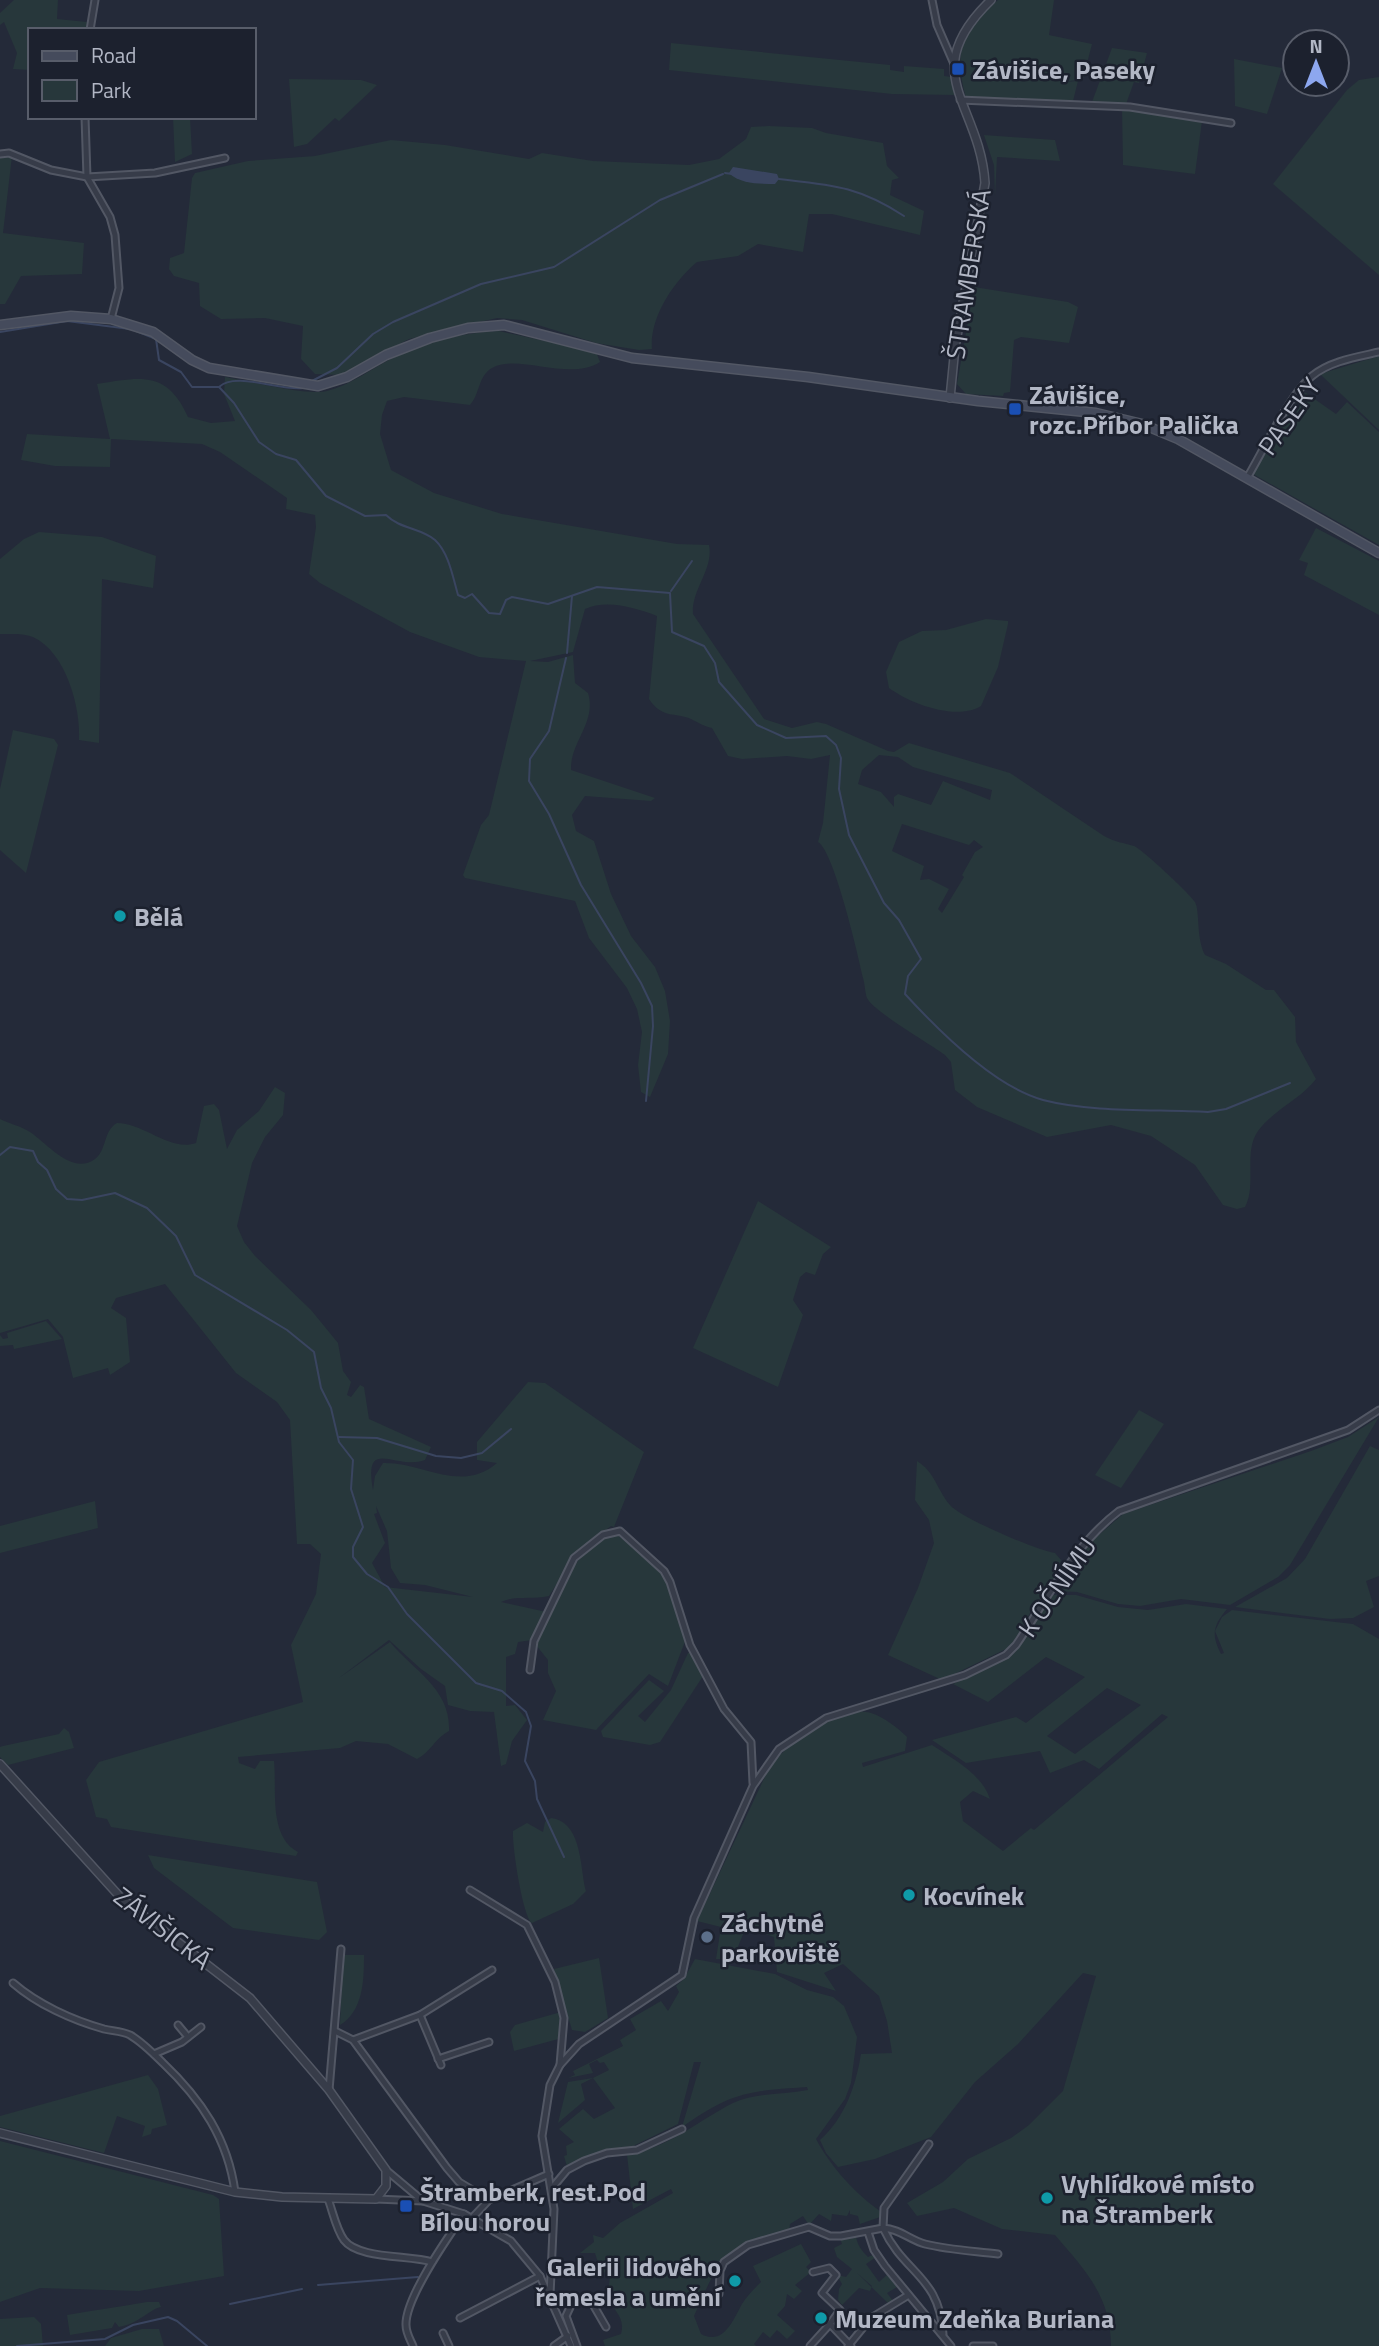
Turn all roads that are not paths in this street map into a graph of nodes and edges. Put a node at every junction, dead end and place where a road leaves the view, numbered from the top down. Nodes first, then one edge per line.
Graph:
1 (95, 0) edge
2 (932, 0) edge
3 (991, 0) edge
4 (90, 28) edge
5 (954, 64) junction
6 (960, 100) junction
7 (85, 119) edge
8 (1231, 122) dead end
9 (0, 154) edge
10 (225, 158) dead end
11 (87, 177) junction
12 (111, 319) junction
13 (0, 325) edge
14 (1379, 352) edge
15 (950, 398) junction
16 (1247, 478) junction
17 (1379, 553) edge
18 (1379, 1410) edge
19 (530, 1670) dead end
20 (0, 1764) edge
21 (753, 1786) junction
22 (471, 1890) dead end
23 (341, 1949) dead end
24 (492, 1970) dead end
25 (13, 1983) dead end
26 (420, 2015) junction
27 (178, 2025) dead end
28 (201, 2027) dead end
29 (335, 2031) junction
30 (188, 2037) junction
31 (353, 2040) junction
32 (564, 2040) junction
33 (489, 2042) dead end
34 (579, 2044) junction
35 (154, 2054) junction
36 (438, 2059) junction
37 (560, 2065) junction
38 (441, 2066) dead end
39 (329, 2090) junction
40 (682, 2129) dead end
41 (0, 2133) edge
42 (929, 2144) dead end
43 (386, 2170) junction
44 (549, 2174) junction
45 (552, 2188) junction
46 (235, 2192) junction
47 (328, 2199) junction
48 (376, 2199) junction
49 (489, 2200) junction
50 (423, 2201) junction
51 (464, 2214) junction
52 (472, 2218) junction
53 (883, 2228) junction
54 (868, 2232) junction
55 (998, 2254) dead end
56 (432, 2262) junction
57 (813, 2272) dead end
58 (540, 2276) junction
59 (719, 2294) dead end
60 (550, 2295) junction
61 (907, 2296) junction
62 (460, 2318) dead end
63 (830, 2324) junction
64 (566, 2327) junction
65 (606, 2328) dead end
66 (443, 2333) dead end
67 (943, 2334) junction
68 (568, 2336) junction
69 (850, 2345) edge
70 (949, 2345) edge
71 (413, 2346) edge
72 (449, 2346) edge
73 (554, 2346) edge
74 (571, 2346) edge
75 (577, 2346) edge
76 (810, 2346) edge
77 (973, 2346) edge
78 (993, 2346) edge

1 - 4 street
2 - 5 street
3 - 5 street, ŠTRAMBERSKÁ
5 - 6 street, ŠTRAMBERSKÁ
6 - 8 street
6 - 15 street, ŠTRAMBERSKÁ
7 - 11 street
9 - 11 street
10 - 11 street
11 - 12 street
12 - 13 main road
12 - 15 main road
14 - 16 street, PASEKY
15 - 16 main road
16 - 17 main road
18 - 21 street, K OČNÍMU
19 - 21 street, K OČNÍMU
20 - 39 street, ZÁVIŠICKÁ
21 - 34 street, K OČNÍMU
22 - 32 street, K OČNÍMU
23 - 29 street
24 - 26 street
25 - 35 street
26 - 31 street
26 - 36 street
27 - 30 street
28 - 30 street
29 - 31 street
29 - 39 street
30 - 35 street
31 - 49 street
32 - 34 street
32 - 37 street, K OČNÍMU
33 - 36 street
34 - 37 street, K OČNÍMU
35 - 46 street
36 - 38 street
37 - 44 street, K OČNÍMU
39 - 43 street, ZÁVIŠICKÁ
40 - 45 street
41 - 46 street
42 - 53 street
43 - 48 street
43 - 50 street, ZÁVIŠICKÁ
44 - 45 street, K OČNÍMU
44 - 49 street
45 - 60 street, K OČNÍMU
46 - 47 street
47 - 48 street
47 - 56 street
48 - 50 street
49 - 52 street
50 - 51 street, ZÁVIŠICKÁ
51 - 52 street, ZÁVIŠICKÁ
51 - 56 street
52 - 58 street, ZÁVIŠICKÁ
53 - 54 street
53 - 55 street
53 - 67 street
54 - 59 street
54 - 61 street
56 - 71 street
57 - 63 street
58 - 60 street, ZÁVIŠICKÁ
58 - 62 street
60 - 64 street, ZÁVIŠICKÁ
61 - 67 street
61 - 69 street
63 - 69 street
63 - 76 street
64 - 65 street
64 - 68 street
64 - 75 street
66 - 72 street
67 - 70 street
68 - 73 street
68 - 74 street
77 - 78 street

